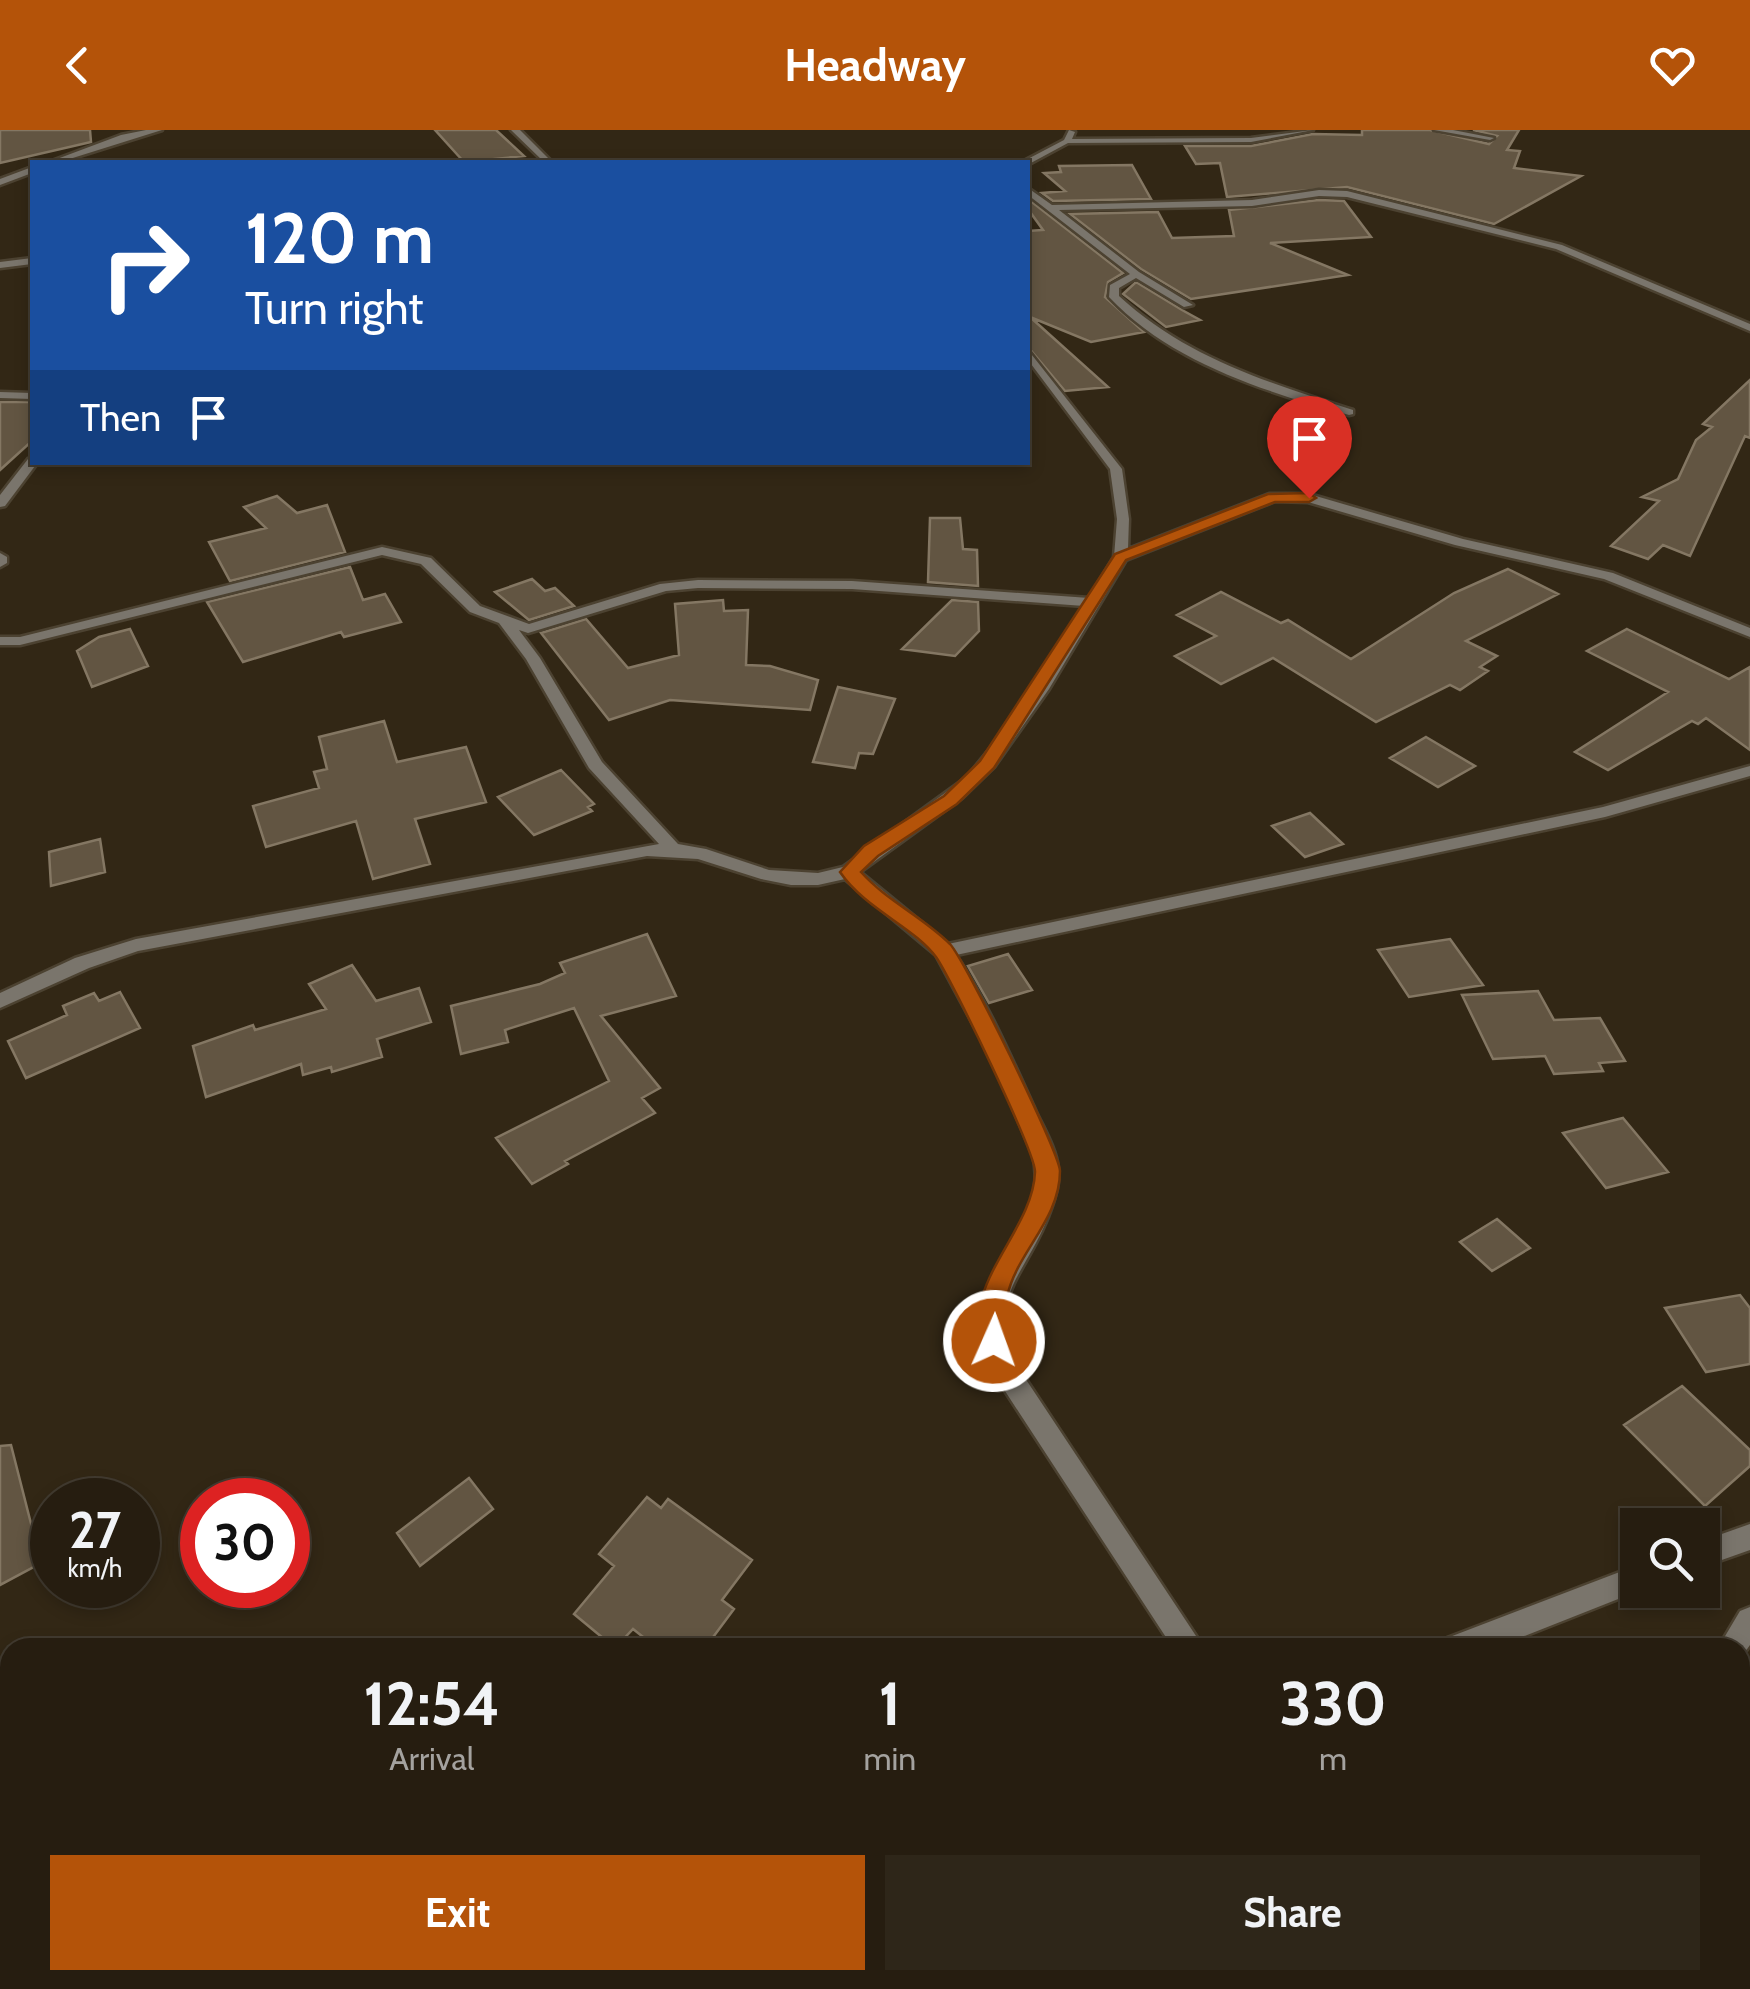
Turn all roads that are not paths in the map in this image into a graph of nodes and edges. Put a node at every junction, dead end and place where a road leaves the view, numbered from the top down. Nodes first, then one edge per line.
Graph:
1 (158, 130) edge
2 (514, 130) edge
3 (1071, 130) edge
4 (1308, 130) edge
5 (1438, 130) edge
6 (1490, 138) dead end
7 (1067, 141) junction
8 (58, 160) edge
9 (546, 160) edge
10 (1030, 160) edge
11 (30, 171) edge
12 (0, 182) edge
13 (1030, 193) edge
14 (1050, 208) junction
15 (30, 261) edge
16 (0, 265) edge
17 (1136, 274) junction
18 (1188, 306) dead end
19 (1750, 328) edge
20 (1030, 356) edge
21 (0, 395) edge
22 (30, 396) edge
23 (1349, 412) dead end
24 (30, 464) edge
25 (0, 502) edge
26 (1121, 557) junction
27 (1092, 602) junction
28 (506, 624) junction
29 (1750, 633) edge
30 (0, 641) edge
31 (1750, 771) edge
32 (671, 847) junction
33 (850, 872) junction
34 (944, 951) junction
35 (0, 1002) edge
36 (1750, 1537) edge
37 (1720, 1548) edge
38 (1620, 1585) edge
39 (1183, 1638) edge
40 (1483, 1638) edge

1 - 8 street
2 - 9 street
3 - 7 street
4 - 7 street
5 - 6 street
7 - 10 street
11 - 12 street
13 - 14 street
14 - 17 street
14 - 19 street
15 - 16 street
17 - 18 street
17 - 23 street
20 - 26 street
21 - 22 street
24 - 25 street
26 - 27 street
26 - 29 street
27 - 28 street
27 - 33 street
28 - 30 street
28 - 32 street
31 - 34 street
32 - 33 street
32 - 35 street
33 - 34 street
34 - 39 street
36 - 37 street
38 - 40 street

